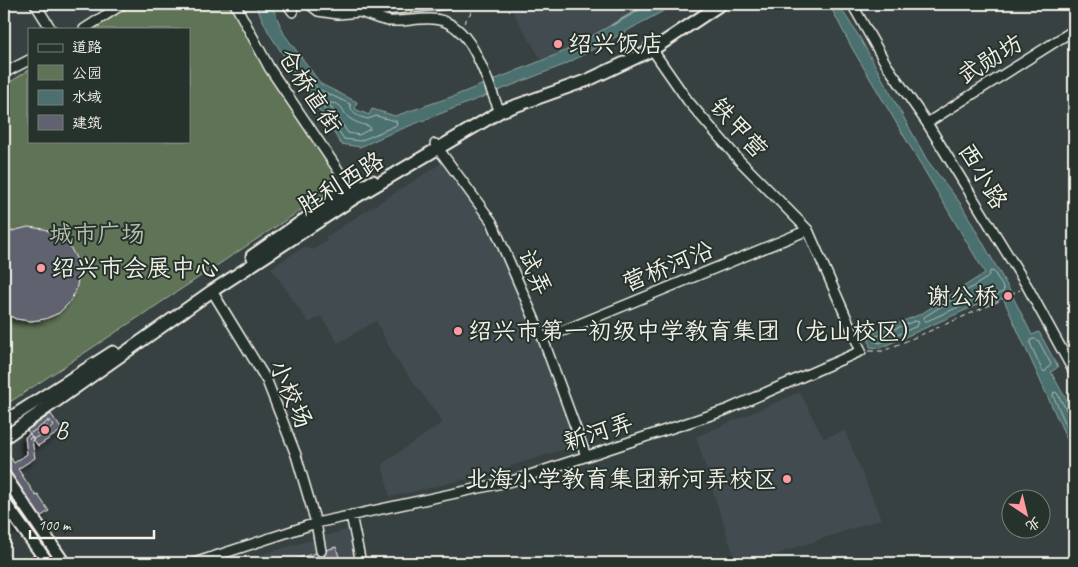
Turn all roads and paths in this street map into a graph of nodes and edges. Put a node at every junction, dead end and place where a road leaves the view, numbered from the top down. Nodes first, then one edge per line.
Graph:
1 (34, 4) edge
2 (122, 4) edge
3 (235, 4) edge
4 (309, 4) edge
5 (450, 4) edge
6 (473, 4) edge
7 (710, 4) edge
8 (721, 4) edge
9 (852, 4) edge
10 (360, 12) junction
11 (50, 28) edge
12 (86, 28) edge
13 (1074, 30) edge
14 (460, 31) junction
15 (651, 48) junction
16 (28, 61) edge
17 (4, 73) edge
18 (498, 107) junction
19 (927, 123) junction
20 (437, 146) junction
21 (353, 192) junction
22 (808, 230) junction
23 (1022, 289) dead end
24 (212, 291) junction
25 (542, 339) junction
26 (861, 351) junction
27 (1074, 372) edge
28 (44, 415) dead end
29 (4, 422) edge
30 (4, 438) edge
31 (29, 438) dead end
32 (586, 456) junction
33 (4, 474) edge
34 (4, 502) edge
35 (351, 515) junction
36 (316, 523) junction
37 (321, 551) dead end
38 (48, 563) edge
39 (64, 563) edge
40 (194, 563) edge
41 (362, 563) edge

1 - 11 street
2 - 12 street
3 - 21 street, 仓桥直街
4 - 10 street
5 - 10 street
6 - 14 path
7 - 15 main road, 胜利西路
8 - 15 main road, 胜利西路
9 - 19 street, 西小路
10 - 14 street
13 - 19 street, 武勋坊
14 - 18 street
15 - 18 main road, 胜利西路
15 - 20 main road, 胜利西路
15 - 22 street, 铁甲营
16 - 17 street
18 - 20 main road, 胜利西路
19 - 27 street, 西小路
20 - 21 main road, 胜利西路
20 - 25 street, 试弄
21 - 24 main road, 胜利西路
21 - 29 main road, 胜利西路
22 - 25 street, 营桥河沿
22 - 26 street
23 - 26 path
24 - 30 main road, 胜利西路
24 - 36 street, 小校场
25 - 32 street, 试弄
26 - 32 street, 新河弄
28 - 31 path
32 - 35 street, 新河弄
33 - 39 main road
34 - 38 main road
35 - 36 street, 新河弄
35 - 41 street
36 - 37 street, 小校场
36 - 40 street, 新河弄

